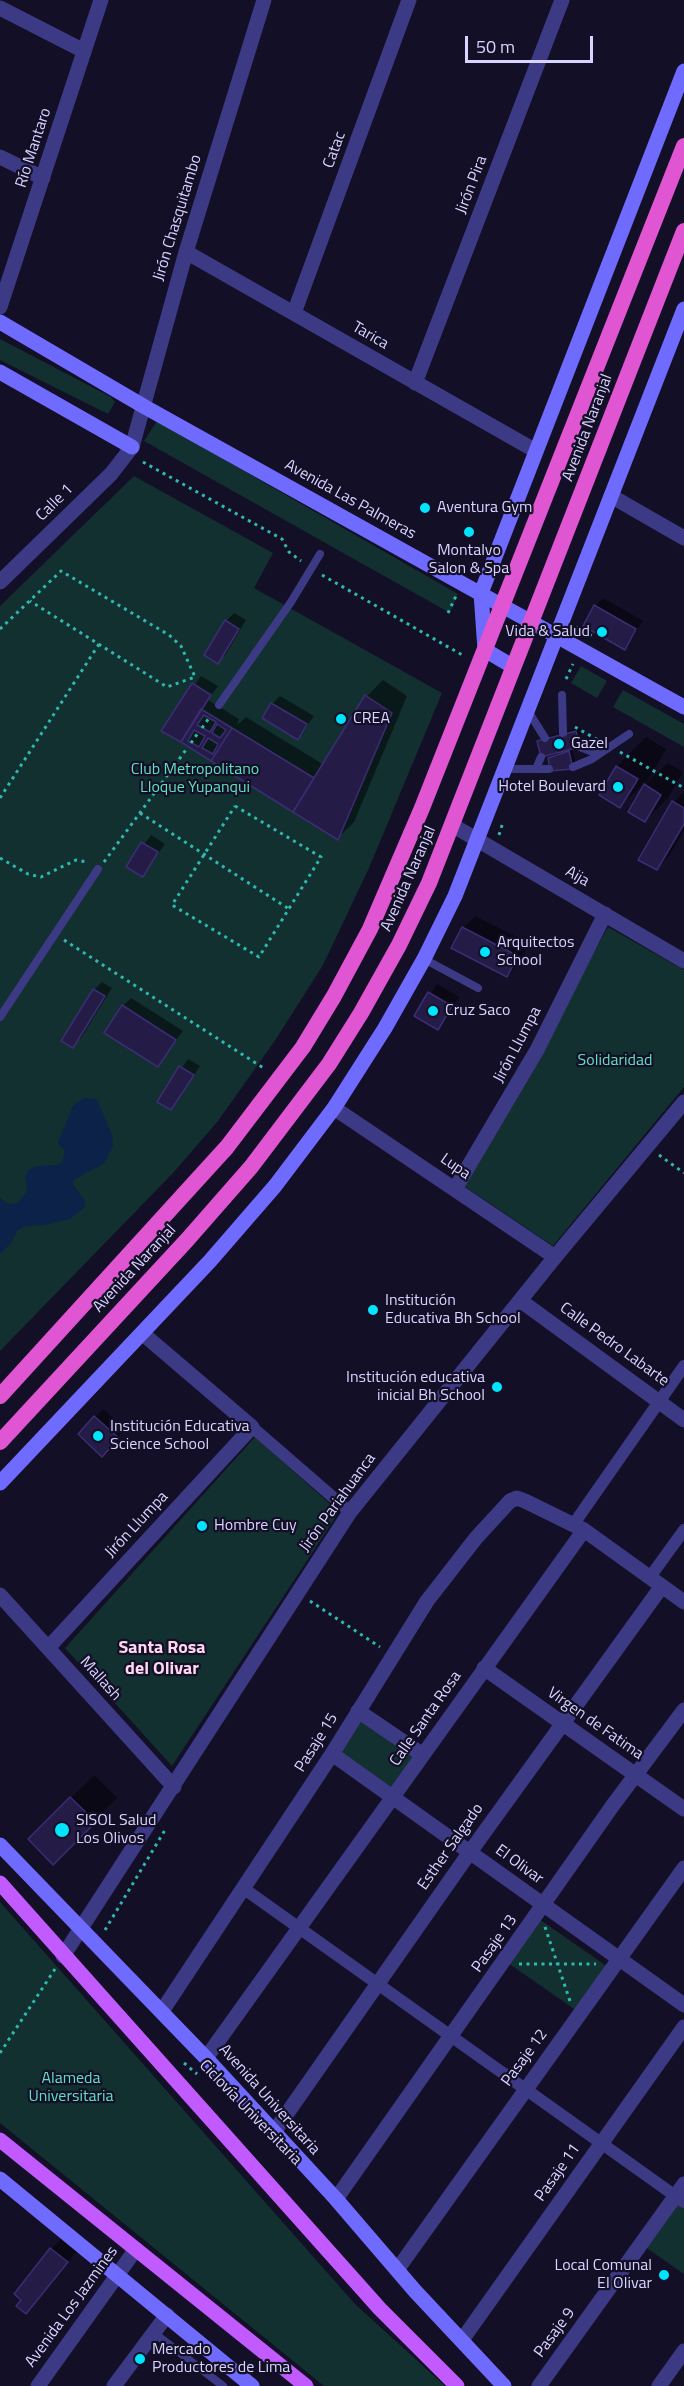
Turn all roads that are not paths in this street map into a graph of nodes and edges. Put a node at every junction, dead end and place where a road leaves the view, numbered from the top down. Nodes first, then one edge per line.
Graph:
1 (100, 0) edge
2 (264, 0) edge
3 (409, 0) edge
4 (562, 0) edge
5 (0, 8) edge
6 (84, 51) junction
7 (684, 71) edge
8 (684, 146) edge
9 (0, 157) edge
10 (43, 178) junction
11 (684, 231) edge
12 (186, 252) junction
13 (0, 307) edge
14 (684, 309) edge
15 (294, 313) junction
16 (0, 322) edge
17 (0, 372) edge
18 (415, 383) junction
19 (145, 407) junction
20 (132, 447) junction
21 (536, 451) junction
22 (611, 496) junction
23 (684, 538) edge
24 (320, 554) dead end
25 (0, 582) edge
26 (481, 592) junction
27 (502, 605) junction
28 (532, 622) junction
29 (557, 636) junction
30 (485, 650) junction
31 (512, 666) junction
32 (562, 695) dead end
33 (219, 705) dead end
34 (684, 707) edge
35 (527, 710) junction
36 (563, 733) dead end
37 (629, 734) dead end
38 (545, 738) dead end
39 (580, 747) dead end
40 (598, 754) junction
41 (541, 757) dead end
42 (573, 767) dead end
43 (505, 769) junction
44 (536, 769) junction
45 (549, 769) dead end
46 (452, 825) junction
47 (477, 839) junction
48 (98, 869) road end
49 (605, 914) junction
50 (424, 959) junction
51 (684, 961) edge
52 (478, 987) dead end
53 (0, 1017) edge
54 (684, 1102) edge
55 (334, 1108) junction
56 (455, 1189) junction
57 (555, 1257) junction
58 (521, 1301) junction
59 (142, 1333) junction
60 (684, 1366) edge
61 (0, 1396) edge
62 (660, 1401) junction
63 (684, 1420) edge
64 (252, 1427) junction
65 (0, 1442) edge
66 (0, 1483) edge
67 (350, 1512) junction
68 (579, 1528) junction
69 (684, 1530) edge
70 (656, 1581) junction
71 (0, 1595) edge
72 (684, 1602) edge
73 (48, 1648) junction
74 (484, 1668) junction
75 (684, 1710) edge
76 (358, 1711) junction
77 (563, 1723) junction
78 (332, 1754) junction
79 (423, 1755) junction
80 (635, 1774) junction
81 (174, 1787) junction
82 (392, 1799) junction
83 (684, 1809) edge
84 (0, 1845) edge
85 (470, 1852) junction
86 (684, 1868) edge
87 (0, 1882) edge
88 (243, 1888) junction
89 (541, 1909) junction
90 (299, 1928) junction
91 (80, 1929) junction
92 (63, 1956) junction
93 (617, 1961) junction
94 (377, 1984) junction
95 (684, 2005) edge
96 (162, 2011) junction
97 (684, 2027) edge
98 (451, 2037) junction
99 (206, 2058) junction
100 (525, 2089) junction
101 (274, 2133) junction
102 (0, 2140) edge
103 (601, 2143) junction
104 (0, 2179) edge
105 (681, 2194) edge
106 (336, 2199) junction
107 (136, 2249) junction
108 (397, 2270) junction
109 (116, 2276) junction
110 (167, 2315) junction
111 (154, 2333) junction
112 (462, 2340) junction
113 (684, 2351) edge
114 (38, 2386) edge
115 (114, 2386) edge
116 (223, 2386) edge
117 (252, 2386) edge
118 (306, 2386) edge
119 (457, 2386) edge
120 (504, 2386) edge
121 (539, 2386) edge
122 (659, 2386) edge

1 - 6 street, Río Mantaro
2 - 12 street, Jirón Chasquitambo
3 - 15 street, Catac
4 - 18 street, Jirón Pira
5 - 6 street
6 - 10 street, Río Mantaro
7 - 21 main road, Avenida Naranjal
8 - 27 highway, Avenida Naranjal
9 - 10 street
10 - 13 street, Río Mantaro
11 - 28 highway, Avenida Naranjal
12 - 15 street, Tarica
12 - 19 street, Jirón Chasquitambo
14 - 22 main road
15 - 18 street, Tarica
16 - 19 main road, Avenida Las Palmeras
17 - 20 main road
18 - 21 street, Tarica
19 - 20 street, Jirón Chasquitambo
19 - 26 main road, Avenida Las Palmeras
20 - 25 street, Calle 1
21 - 26 main road, Avenida Naranjal
22 - 23 street
22 - 29 main road
24 - 33 lane
26 - 27 main road, Avenida Las Palmeras
26 - 30 main road, Avenida Naranjal
27 - 28 main road, Avenida Las Palmeras
27 - 30 highway, Avenida Naranjal
28 - 29 main road, Avenida Las Palmeras
28 - 31 highway, Avenida Naranjal
29 - 34 main road, Avenida Las Palmeras
29 - 35 main road
30 - 31 main road
30 - 61 highway, Avenida Naranjal
31 - 46 highway, Avenida Naranjal
32 - 36 lane
35 - 38 lane
35 - 43 main road
37 - 40 lane
39 - 40 lane
40 - 42 lane
41 - 44 lane
43 - 44 lane
43 - 47 main road
44 - 45 lane
46 - 47 street, Aija
46 - 65 highway, Avenida Naranjal
47 - 49 street, Aija
47 - 50 main road
48 - 53 lane
49 - 51 street, Aija
49 - 56 street, Jirón Llumpa
50 - 52 lane
50 - 55 main road
54 - 57 street, Jirón Pariahuanca
55 - 56 street, Lupa
55 - 59 main road
56 - 57 street, Lupa
57 - 58 street, Jirón Pariahuanca
58 - 62 street, Calle Pedro Labarte
58 - 67 street, Jirón Pariahuanca
59 - 64 street
59 - 66 main road
60 - 62 street
62 - 63 street, Calle Pedro Labarte
62 - 68 street
64 - 67 street
64 - 73 street, Jirón Llumpa
67 - 81 street, Jirón Pariahuanca
68 - 70 street
68 - 74 street, Calle Santa Rosa
68 - 76 street, Pasaje 15
69 - 70 street
70 - 72 street
70 - 77 street, Esther Salgado
71 - 73 street, Mallash
73 - 81 street, Mallash
74 - 77 street, Virgen de Fatima
74 - 79 street, Calle Santa Rosa
75 - 80 street, Pasaje 13
76 - 78 street, Pasaje 15
76 - 79 street
77 - 80 street, Virgen de Fatima
77 - 85 street, Esther Salgado
78 - 82 street, El Olivar
78 - 88 street, Pasaje 15
79 - 82 street, Calle Santa Rosa
80 - 83 street, Virgen de Fatima
80 - 89 street, Pasaje 13
81 - 91 street, Jirón Pariahuanca
82 - 85 street, El Olivar
82 - 90 street, Calle Santa Rosa
84 - 91 main road, Avenida Universitaria
85 - 89 street, El Olivar
85 - 94 street, Esther Salgado
86 - 93 street, Pasaje 12
87 - 92 main road
88 - 90 street
88 - 96 street, Pasaje 15
89 - 93 street, El Olivar
89 - 98 street, Pasaje 13
90 - 94 street
90 - 99 street, Calle Santa Rosa
91 - 92 street, Jirón Pariahuanca
91 - 96 main road, Avenida Universitaria
92 - 119 main road
93 - 95 street, El Olivar
93 - 100 street, Pasaje 12
94 - 98 street
94 - 101 street, Esther Salgado
96 - 99 main road, Avenida Universitaria
97 - 103 street, Pasaje 11
98 - 100 street
98 - 106 street, Pasaje 13
99 - 101 main road, Avenida Universitaria
100 - 103 street
100 - 108 street, Pasaje 12
101 - 106 main road, Avenida Universitaria
102 - 107 main road
103 - 105 street
103 - 112 street, Pasaje 11
104 - 109 main road
105 - 121 street, Pasaje 9
106 - 108 main road, Avenida Universitaria
107 - 109 street, Avenida Los Jazmines
107 - 118 main road
108 - 112 main road, Avenida Universitaria
109 - 110 main road
109 - 114 street, Avenida Los Jazmines
110 - 111 street
110 - 117 main road
111 - 115 street
111 - 116 lane
112 - 120 main road, Avenida Universitaria
113 - 122 street

